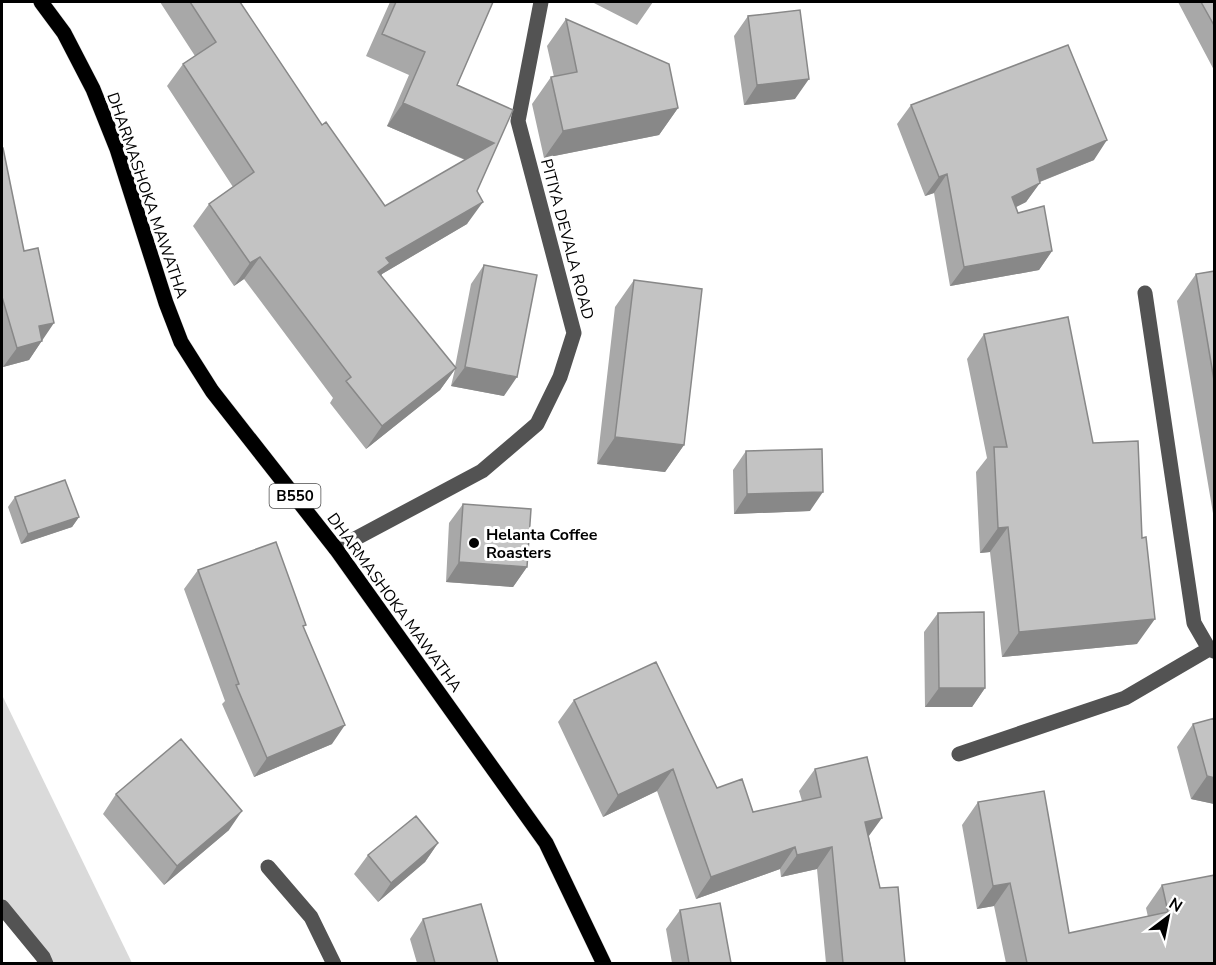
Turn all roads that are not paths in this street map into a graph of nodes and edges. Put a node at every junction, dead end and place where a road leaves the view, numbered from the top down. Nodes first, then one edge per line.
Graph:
1 (41, 2) edge
2 (541, 2) edge
3 (1145, 293) dead end
4 (336, 549) junction
5 (1212, 650) edge
6 (958, 754) dead end
7 (268, 867) dead end
8 (2, 907) edge
9 (46, 963) edge
10 (334, 963) edge
11 (604, 963) edge

1 - 4 main road, DHARMASHOKA MAWATHA / B550
2 - 4 street, PITIYA DEVALA ROAD
3 - 5 street
4 - 11 main road, DHARMASHOKA MAWATHA / B550
5 - 6 street
7 - 10 street
8 - 9 street

